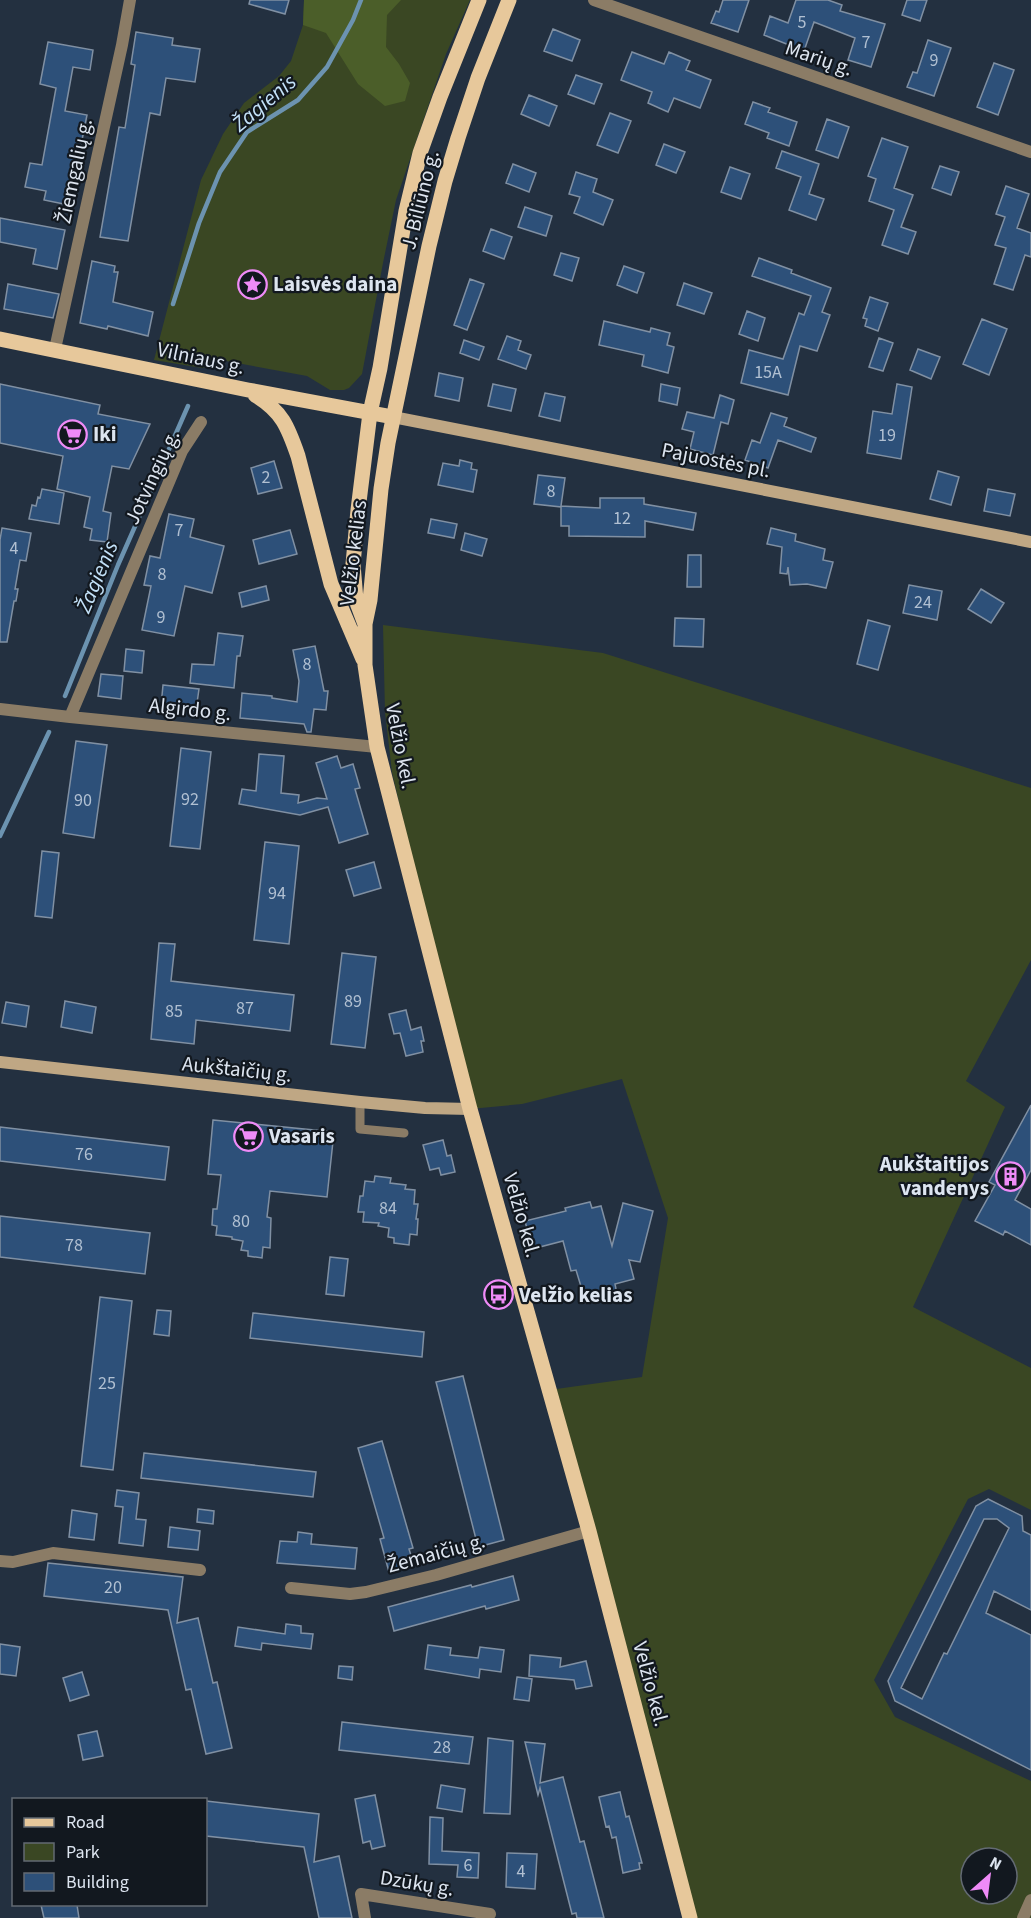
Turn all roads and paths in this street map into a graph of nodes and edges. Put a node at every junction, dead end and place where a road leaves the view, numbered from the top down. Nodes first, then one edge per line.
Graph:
1 (130, 0) edge
2 (479, 0) edge
3 (508, 0) edge
4 (594, 0) edge
5 (1031, 152) edge
6 (0, 339) edge
7 (55, 349) junction
8 (248, 390) junction
9 (370, 413) junction
10 (393, 417) junction
11 (201, 422) dead end
12 (1031, 542) edge
13 (365, 624) junction
14 (365, 666) junction
15 (0, 709) edge
16 (70, 717) junction
17 (377, 747) junction
18 (0, 1062) edge
19 (360, 1102) junction
20 (470, 1109) junction
21 (404, 1133) dead end
22 (589, 1531) junction
23 (0, 1561) edge
24 (200, 1570) dead end
25 (291, 1588) dead end
26 (1031, 1900) edge
27 (490, 1914) dead end
28 (365, 1918) edge
29 (690, 1918) edge
30 (1023, 1918) edge

1 - 7 street, Žiemgalių g.
2 - 9 main road, J. Biliūno g.
3 - 10 main road, J. Biliūno g.
4 - 5 street, Marių g.
6 - 7 main road, Vilniaus g.
7 - 8 main road, Vilniaus g.
8 - 9 main road, Vilniaus g.
8 - 14 main road
9 - 10 main road, Vilniaus g.
9 - 13 main road, Velžio kelias
10 - 12 main road, Pajuostės pl.
10 - 13 main road, Velžio kelias
11 - 16 street, Jotvingių g.
13 - 14 main road, Velžio kel.
14 - 17 main road, Velžio kel.
15 - 16 street, Algirdo g.
16 - 17 street, Algirdo g.
17 - 20 main road, Velžio kel.
18 - 19 main road, Aukštaičių g.
19 - 20 main road, Aukštaičių g.
19 - 21 lane
20 - 22 main road, Velžio kel.
22 - 25 street, Žemaičių g.
22 - 29 main road, Velžio kel.
23 - 24 street
26 - 30 street
27 - 28 street, Dzūkų g.

